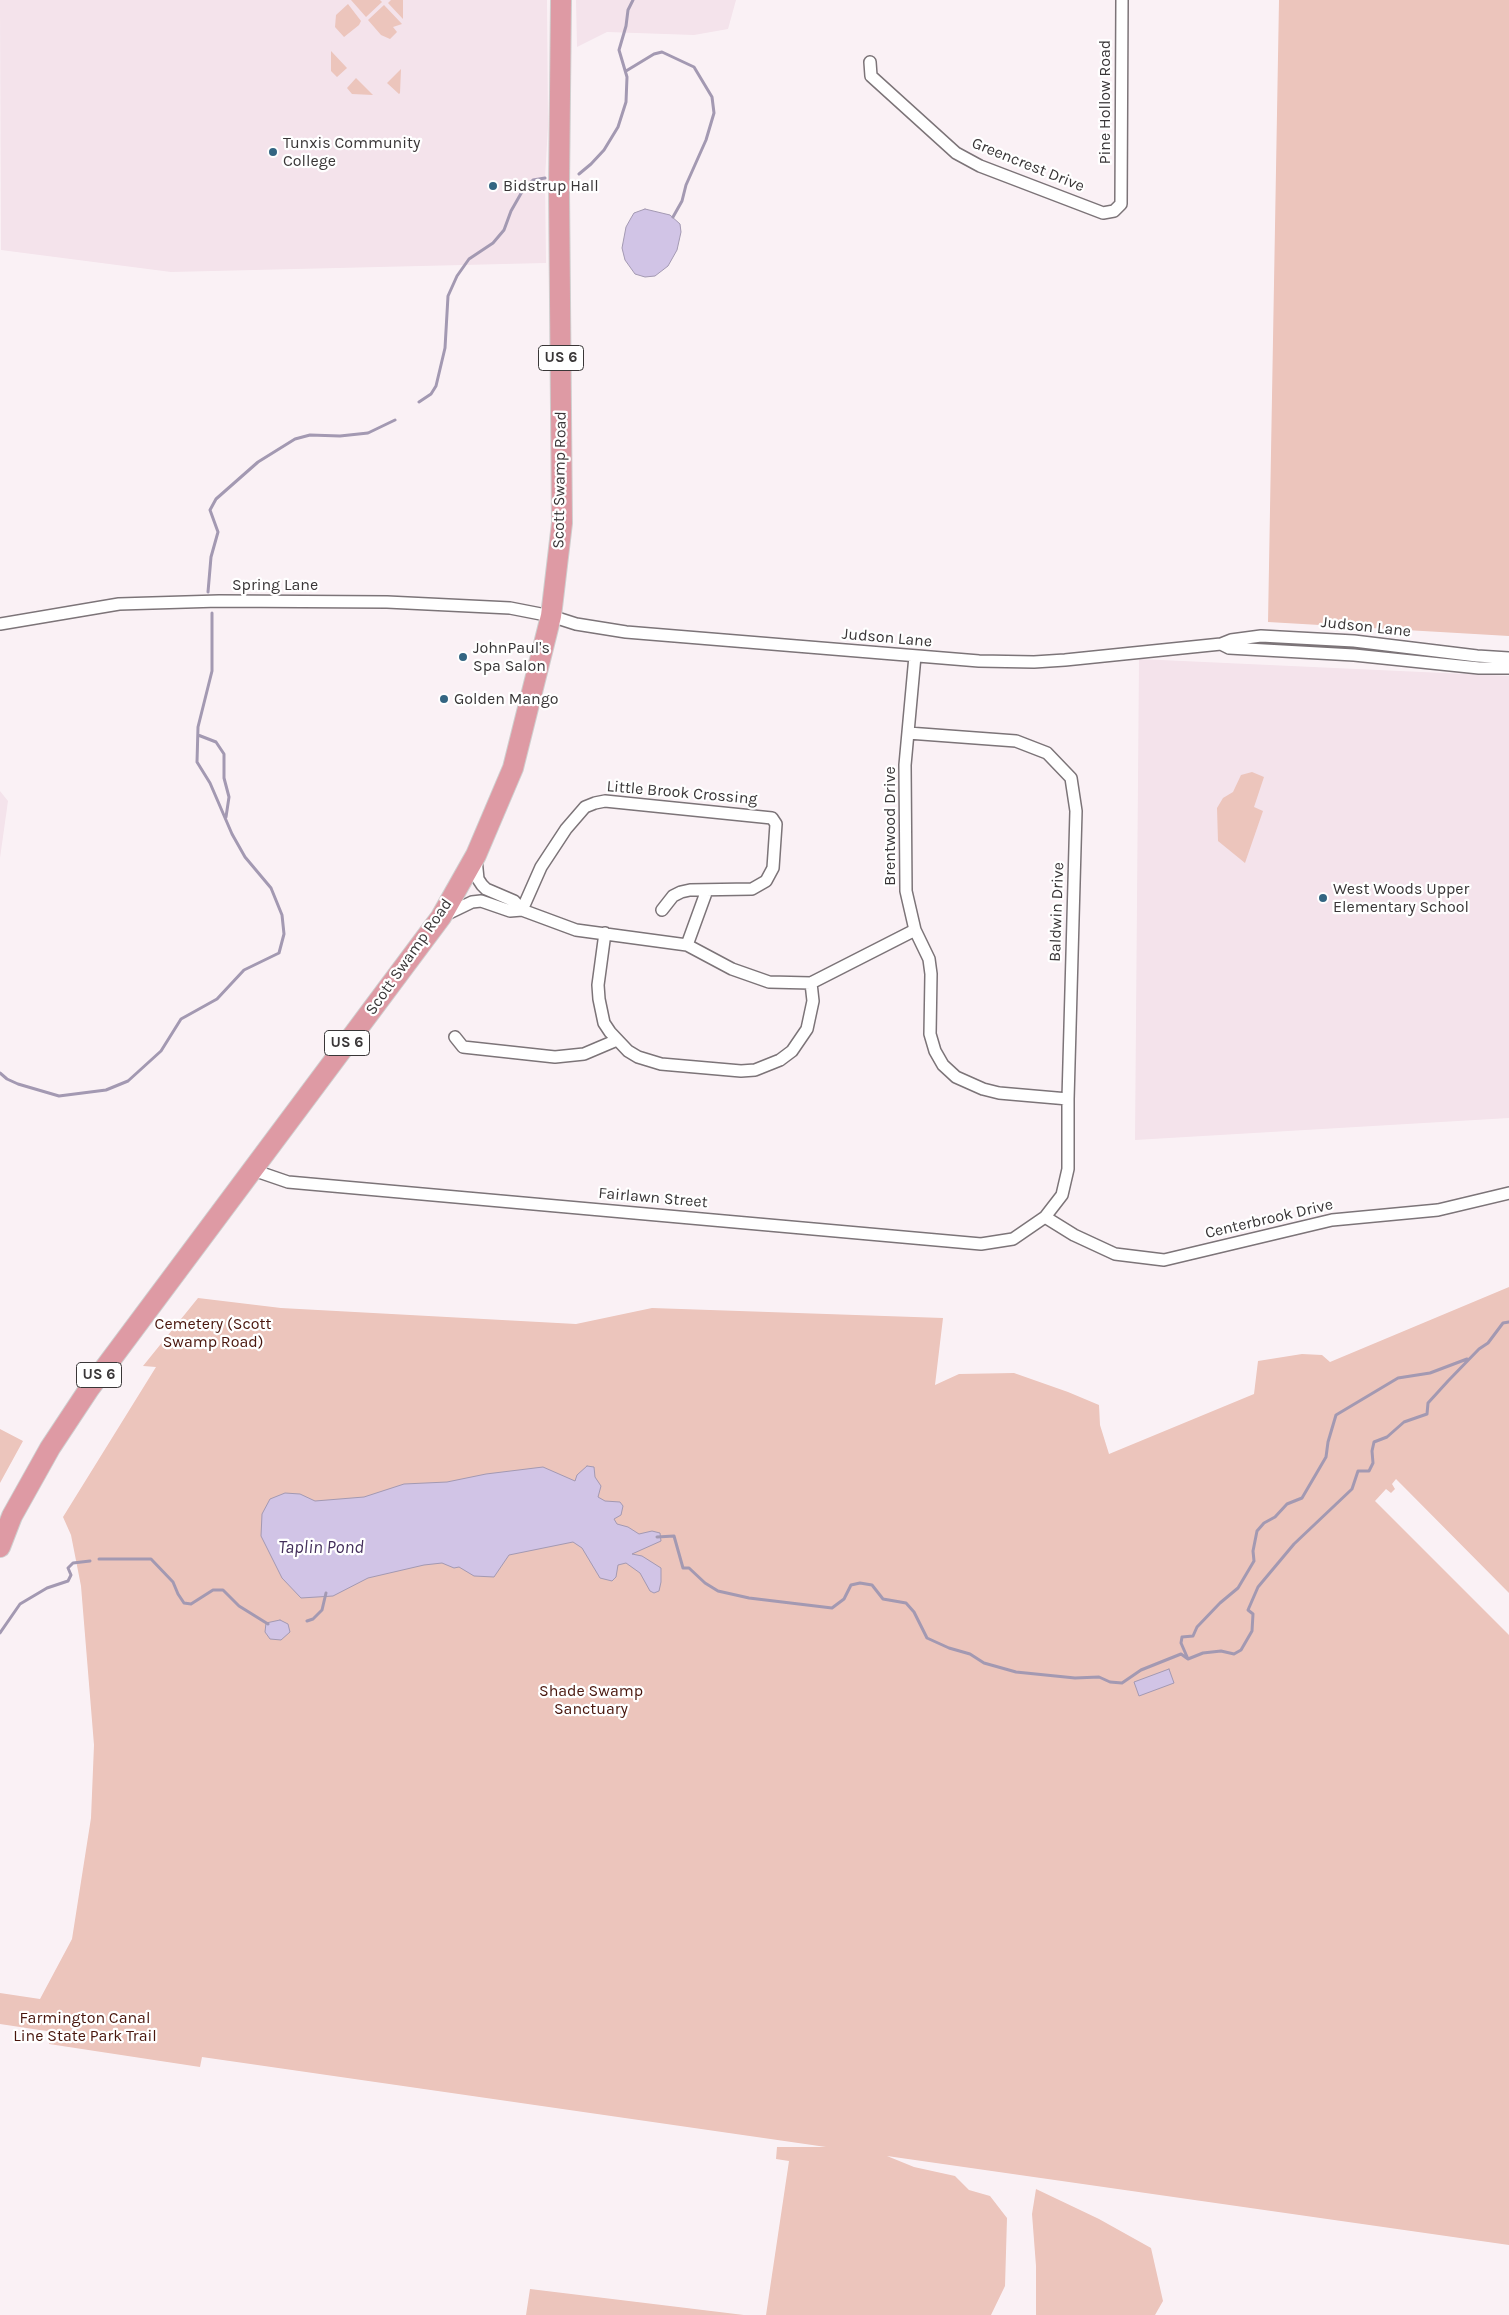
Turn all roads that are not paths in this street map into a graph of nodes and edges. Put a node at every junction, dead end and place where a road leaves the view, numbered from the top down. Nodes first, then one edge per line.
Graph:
1 (560, 0) edge
2 (1122, 0) edge
3 (870, 62) dead end
4 (1121, 204) joint
5 (551, 616) junction
6 (0, 624) edge
7 (1221, 644) junction
8 (915, 656) junction
9 (1509, 658) edge
10 (1509, 668) edge
11 (908, 733) junction
12 (476, 855) junction
13 (708, 890) junction
14 (522, 910) junction
15 (662, 910) dead end
16 (440, 917) junction
17 (916, 930) junction
18 (605, 933) junction
19 (687, 945) junction
20 (811, 983) junction
21 (455, 1037) dead end
22 (617, 1040) junction
23 (1068, 1099) junction
24 (253, 1170) junction
25 (1509, 1193) edge
26 (1045, 1217) junction
27 (0, 1547) edge

1 - 5 highway, Scott Swamp Road / US 6
2 - 4 street, Pine Hollow Road
3 - 4 street, Greencrest Drive
5 - 6 street, Spring Lane
5 - 8 street, Judson Lane
5 - 12 highway, Scott Swamp Road / US 6
7 - 8 street, Judson Lane
7 - 9 street, Judson Lane
7 - 10 street, Judson Lane
8 - 11 street, Brentwood Drive
11 - 17 street, Brentwood Drive
11 - 23 street, Baldwin Drive
12 - 14 street
12 - 16 highway, Scott Swamp Road / US 6
13 - 14 street, Little Brook Crossing
13 - 15 street, Little Brook Crossing
13 - 19 street
14 - 16 street
14 - 18 street
16 - 24 highway, Scott Swamp Road / US 6
17 - 20 street
17 - 23 street, Brentwood Drive
18 - 19 street
18 - 22 street
19 - 20 street
20 - 22 street
21 - 22 street
23 - 26 street, Baldwin Drive
24 - 26 street, Fairlawn Street
24 - 27 highway, Scott Swamp Road / US 6
25 - 26 street, Centerbrook Drive

